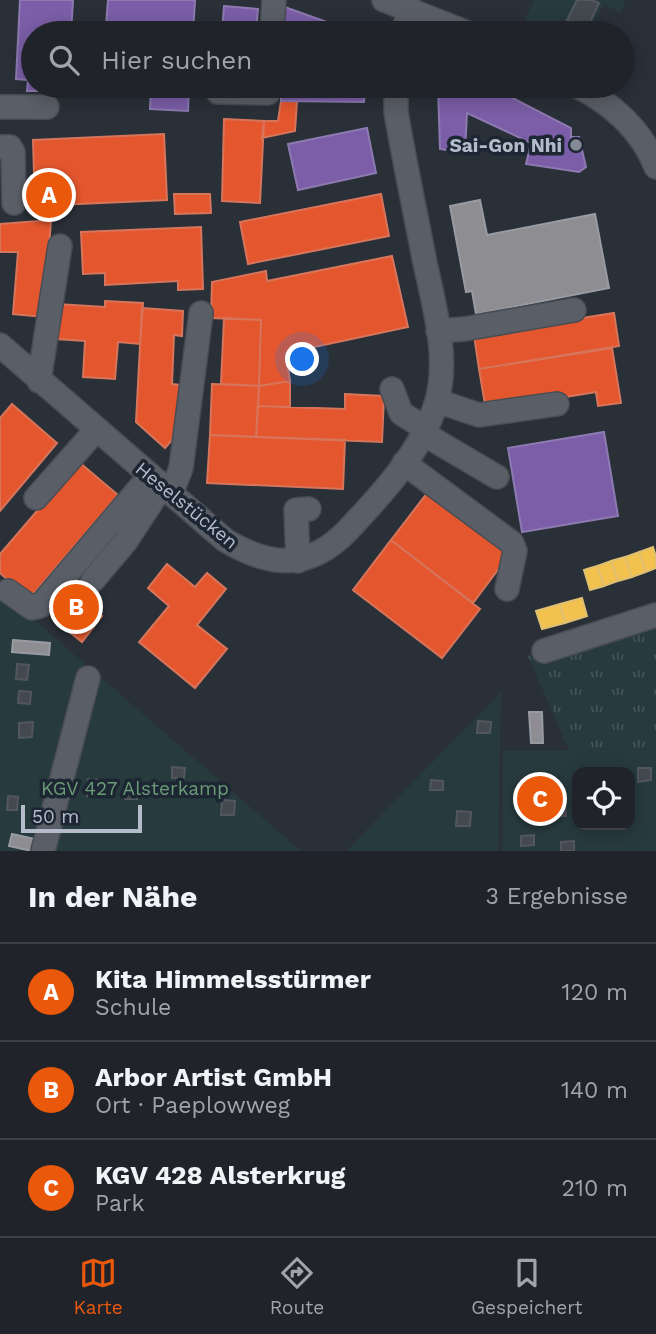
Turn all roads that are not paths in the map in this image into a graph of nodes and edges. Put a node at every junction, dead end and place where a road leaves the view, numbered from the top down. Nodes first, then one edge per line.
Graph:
1 (274, 0) edge
2 (384, 0) edge
3 (411, 9) junction
4 (273, 21) edge
5 (406, 21) edge
6 (440, 21) edge
7 (396, 98) edge
8 (594, 98) edge
9 (0, 107) edge
10 (47, 107) dead end
11 (0, 147) edge
12 (655, 161) edge
13 (14, 203) dead end
14 (60, 246) dead end
15 (574, 310) dead end
16 (201, 313) dead end
17 (438, 331) junction
18 (0, 345) edge
19 (39, 381) junction
20 (392, 389) dead end
21 (437, 401) junction
22 (557, 404) dead end
23 (96, 430) junction
24 (426, 432) junction
25 (404, 463) junction
26 (498, 477) dead end
27 (161, 485) junction
28 (36, 498) dead end
29 (309, 509) dead end
30 (298, 561) junction
31 (93, 580) dead end
32 (508, 589) dead end
33 (8, 591) dead end
34 (656, 615) edge
35 (544, 651) dead end
36 (88, 678) dead end
37 (43, 851) edge

1 - 4 street
2 - 3 street
3 - 5 street
3 - 6 street
7 - 17 street
8 - 12 street
9 - 10 street
11 - 13 street
14 - 19 street
15 - 17 street
16 - 27 street
17 - 21 street
18 - 19 street, Heselstücken
19 - 23 street, Heselstücken
20 - 24 street
21 - 22 street
21 - 24 street
23 - 27 street, Heselstücken
23 - 28 street
24 - 25 street
24 - 26 street
25 - 30 street
25 - 32 street
27 - 30 street, Heselstücken
27 - 31 street
27 - 33 street
29 - 30 street
34 - 35 street
36 - 37 street

